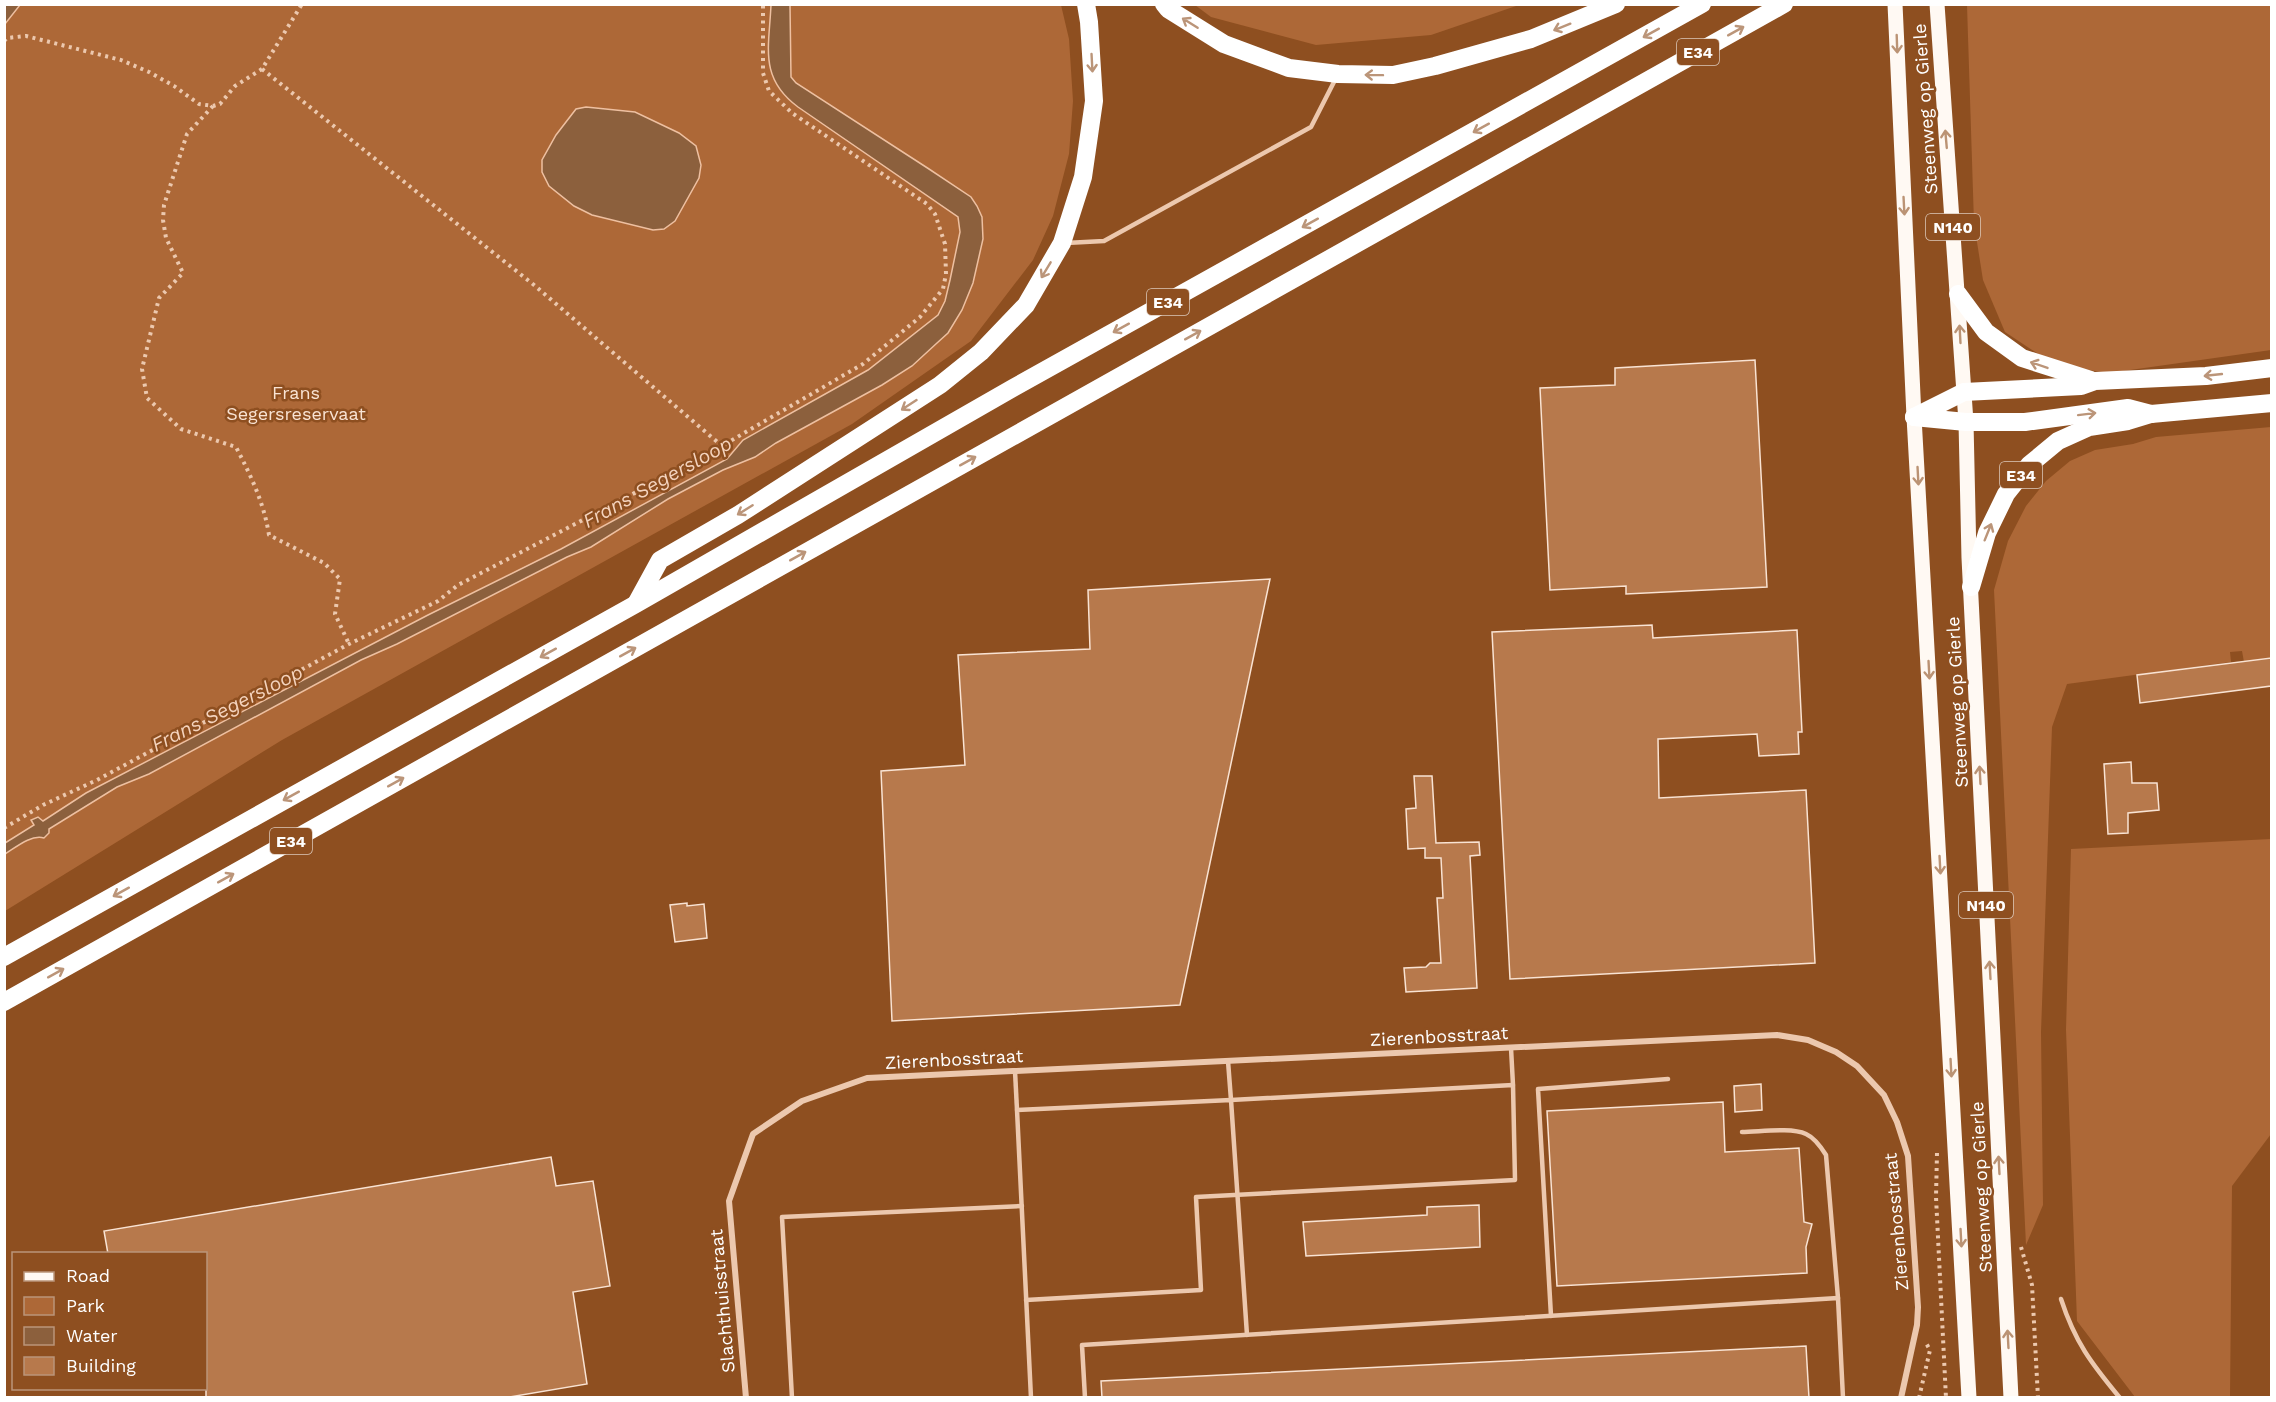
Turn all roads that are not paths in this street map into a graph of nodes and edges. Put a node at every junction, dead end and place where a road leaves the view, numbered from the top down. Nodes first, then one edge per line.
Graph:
1 (1086, 4) edge
2 (1164, 4) edge
3 (1616, 4) edge
4 (1702, 4) edge
5 (1784, 4) edge
6 (1895, 4) edge
7 (1937, 4) edge
8 (1338, 74) junction
9 (1062, 243) junction
10 (1958, 294) junction
11 (2271, 368) edge
12 (2095, 381) junction
13 (1964, 392) junction
14 (2271, 403) edge
15 (2151, 414) junction
16 (1914, 417) junction
17 (1966, 422) junction
18 (1971, 588) junction
19 (636, 604) junction
20 (4, 957) edge
21 (4, 1002) edge
22 (1511, 1048) junction
23 (1228, 1061) junction
24 (1015, 1071) junction
25 (1668, 1079) dead end
26 (1513, 1085) junction
27 (1231, 1100) junction
28 (1017, 1110) junction
29 (1742, 1132) dead end
30 (1238, 1194) junction
31 (729, 1202) joint
32 (1022, 1206) junction
33 (1838, 1298) junction
34 (2061, 1299) dead end
35 (1026, 1300) junction
36 (1551, 1316) junction
37 (1247, 1335) junction
38 (746, 1398) edge
39 (792, 1398) edge
40 (1031, 1398) edge
41 (1085, 1398) edge
42 (1843, 1398) edge
43 (1901, 1398) edge
44 (1970, 1398) edge
45 (2011, 1398) edge
46 (2120, 1398) edge

1 -> 9 highway
8 -> 2 highway
3 -> 8 highway
4 -> 19 highway, E34
21 -> 5 highway, E34
6 -> 16 main road, Steenweg op Gierle / N140
10 -> 7 main road, Steenweg op Gierle / N140
8 - 9 lane
9 -> 19 highway
12 -> 10 highway
13 -> 10 main road, Steenweg op Gierle / N140
11 -> 12 highway
12 - 13 highway
13 - 16 highway
13 - 17 main road, Steenweg op Gierle / N140
14 - 15 highway, E34
17 -> 15 highway, E34
18 -> 15 highway, E34
16 - 17 highway, E34
16 -> 44 main road, Steenweg op Gierle / N140
17 - 18 main road, Steenweg op Gierle / N140
45 -> 18 main road, Steenweg op Gierle / N140
19 -> 20 highway, E34
22 - 23 street, Zierenbosstraat
22 - 26 lane
22 - 43 street, Zierenbosstraat
23 - 24 street, Zierenbosstraat
23 - 27 lane
24 - 28 lane
24 - 31 street, Zierenbosstraat
25 - 36 lane
26 - 27 lane
26 - 30 lane
27 - 28 lane
27 - 30 lane
28 - 32 lane
29 - 33 lane
30 - 35 lane
30 - 37 lane
31 - 38 street, Slachthuisstraat
32 - 35 lane
32 - 39 lane
33 - 36 lane
33 - 42 lane
34 - 46 lane
35 - 40 lane
36 - 37 lane
37 - 41 lane

